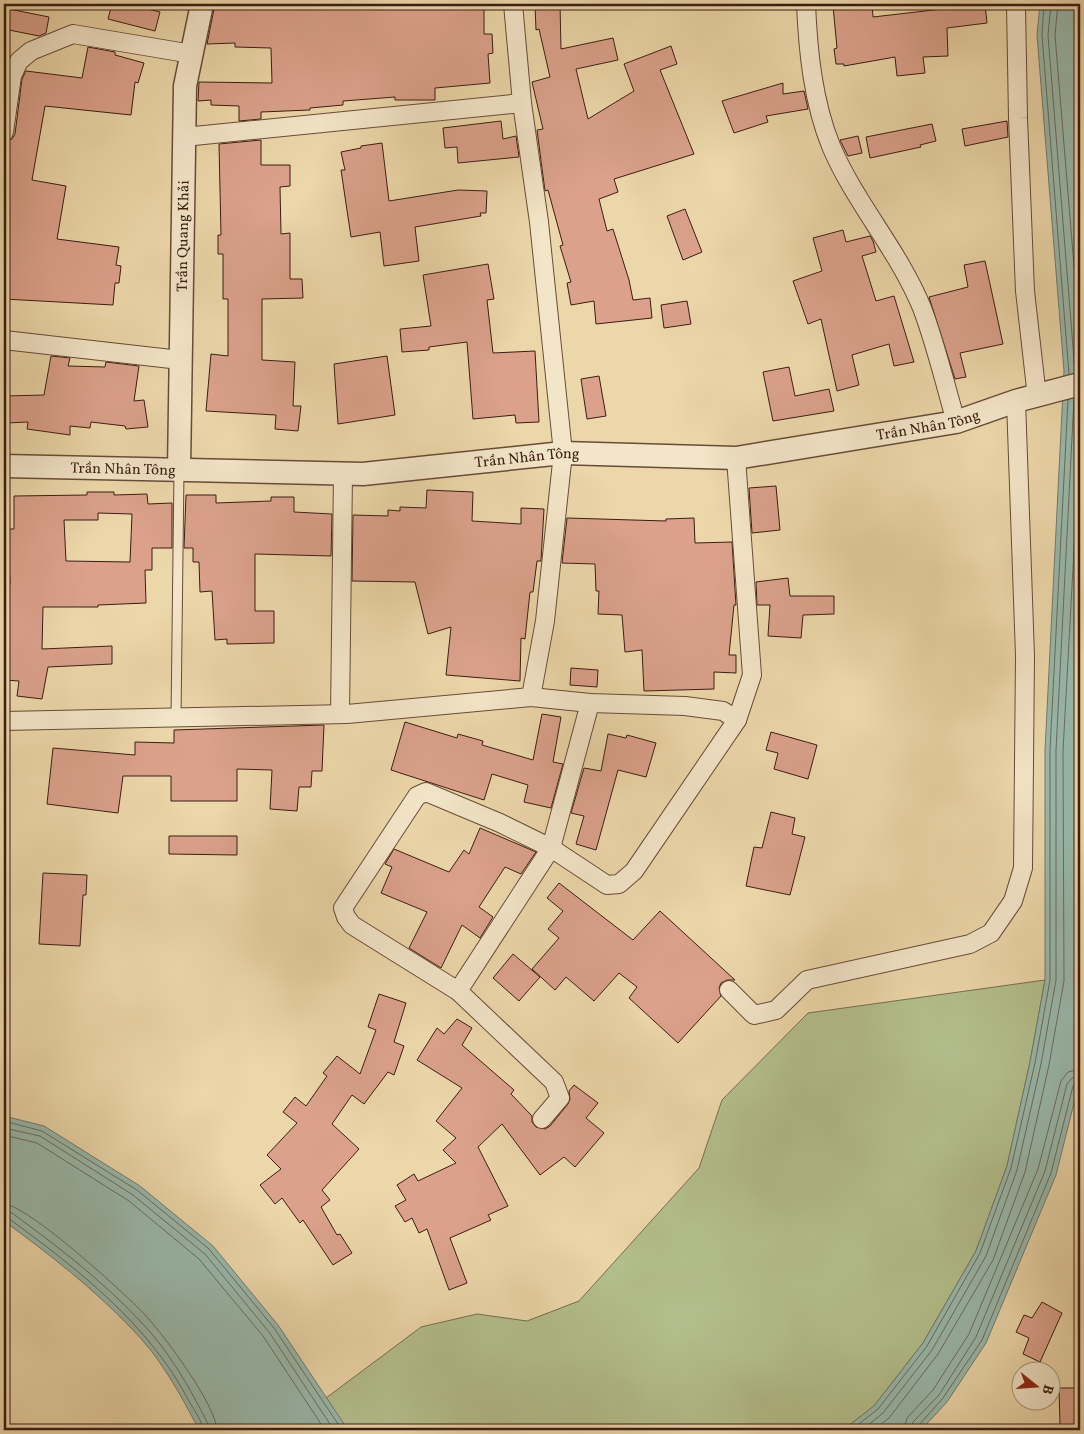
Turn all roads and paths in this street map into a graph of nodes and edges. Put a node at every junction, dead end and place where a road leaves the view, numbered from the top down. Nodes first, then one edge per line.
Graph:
1 (202, 4) edge
2 (513, 4) edge
3 (806, 4) edge
4 (1016, 4) edge
5 (192, 54) junction
6 (522, 103) junction
7 (4, 132) edge
8 (184, 137) junction
9 (4, 340) edge
10 (180, 360) junction
11 (1080, 384) edge
12 (1032, 398) junction
13 (956, 422) junction
14 (563, 453) junction
15 (736, 458) junction
16 (4, 466) edge
17 (179, 470) junction
18 (343, 474) junction
19 (532, 697) junction
20 (590, 702) junction
21 (340, 714) junction
22 (176, 719) junction
23 (737, 720) junction
24 (4, 722) edge
25 (551, 848) junction
26 (730, 990) dead end
27 (458, 992) junction
28 (542, 1119) dead end

1 - 5 street, Trần Quang Khải
2 - 6 street
3 - 13 street
4 - 12 street
5 - 7 street
5 - 8 street, Trần Quang Khải
6 - 8 street
6 - 14 street
8 - 10 street, Trần Quang Khải
9 - 10 street
10 - 17 street, Trần Quang Khải
11 - 12 street, Trần Nhân Tông
12 - 13 street, Trần Nhân Tông
12 - 26 street
13 - 15 street, Trần Nhân Tông
14 - 15 street, Trần Nhân Tông
14 - 18 street, Trần Nhân Tông
14 - 19 street
15 - 23 street
16 - 17 street, Trần Nhân Tông
17 - 18 street, Trần Nhân Tông
17 - 22 lane
18 - 21 street
19 - 20 street
19 - 21 street
20 - 23 street
20 - 25 street
21 - 22 street
22 - 24 street
23 - 25 street
25 - 27 street
25 - 27 street
27 - 28 street

